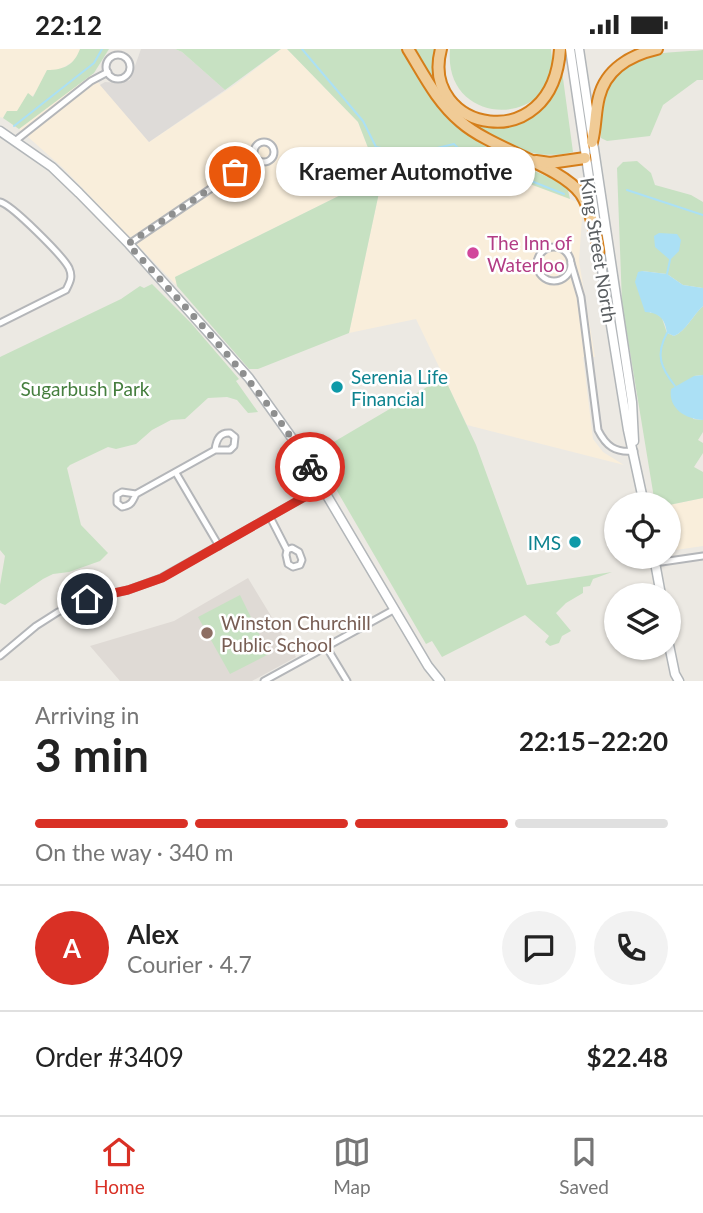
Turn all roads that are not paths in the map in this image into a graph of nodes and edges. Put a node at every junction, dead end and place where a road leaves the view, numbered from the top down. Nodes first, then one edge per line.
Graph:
1 (408, 49) edge
2 (440, 49) edge
3 (560, 49) edge
4 (570, 49) edge
5 (579, 49) edge
6 (657, 49) edge
7 (108, 72) junction
8 (0, 131) edge
9 (15, 141) junction
10 (592, 142) junction
11 (517, 155) junction
12 (585, 157) junction
13 (256, 158) dead end
14 (0, 202) edge
15 (128, 244) junction
16 (599, 250) junction
17 (571, 263) junction
18 (0, 323) edge
19 (215, 450) dead end
20 (634, 451) junction
21 (176, 473) junction
22 (322, 487) junction
23 (642, 492) edge
24 (136, 494) dead end
25 (270, 517) junction
26 (219, 546) junction
27 (287, 550) dead end
28 (703, 556) edge
29 (681, 558) edge
30 (395, 609) junction
31 (327, 648) junction
32 (0, 656) edge
33 (672, 660) edge
34 (676, 678) edge
35 (264, 681) edge
36 (347, 681) edge
37 (440, 681) edge

1 - 11 highway
2 - 3 highway
4 - 12 main road, King Street North
5 - 10 main road, King Street North
6 - 10 highway
7 - 7 street
7 - 9 street
8 - 9 main road
9 - 15 main road
10 - 20 main road, King Street North
11 - 12 highway
11 - 16 highway
12 - 16 main road, King Street North
13 - 15 street
14 - 18 street
15 - 22 main road
16 - 20 main road, King Street North
17 - 17 street
17 - 20 street
19 - 21 street
20 - 23 main road, King Street North
21 - 24 street
21 - 26 street
22 - 25 street
22 - 30 main road
25 - 26 street
25 - 27 street
26 - 32 street
28 - 29 street
30 - 31 street
30 - 37 main road
31 - 35 street
31 - 36 street
33 - 34 main road

